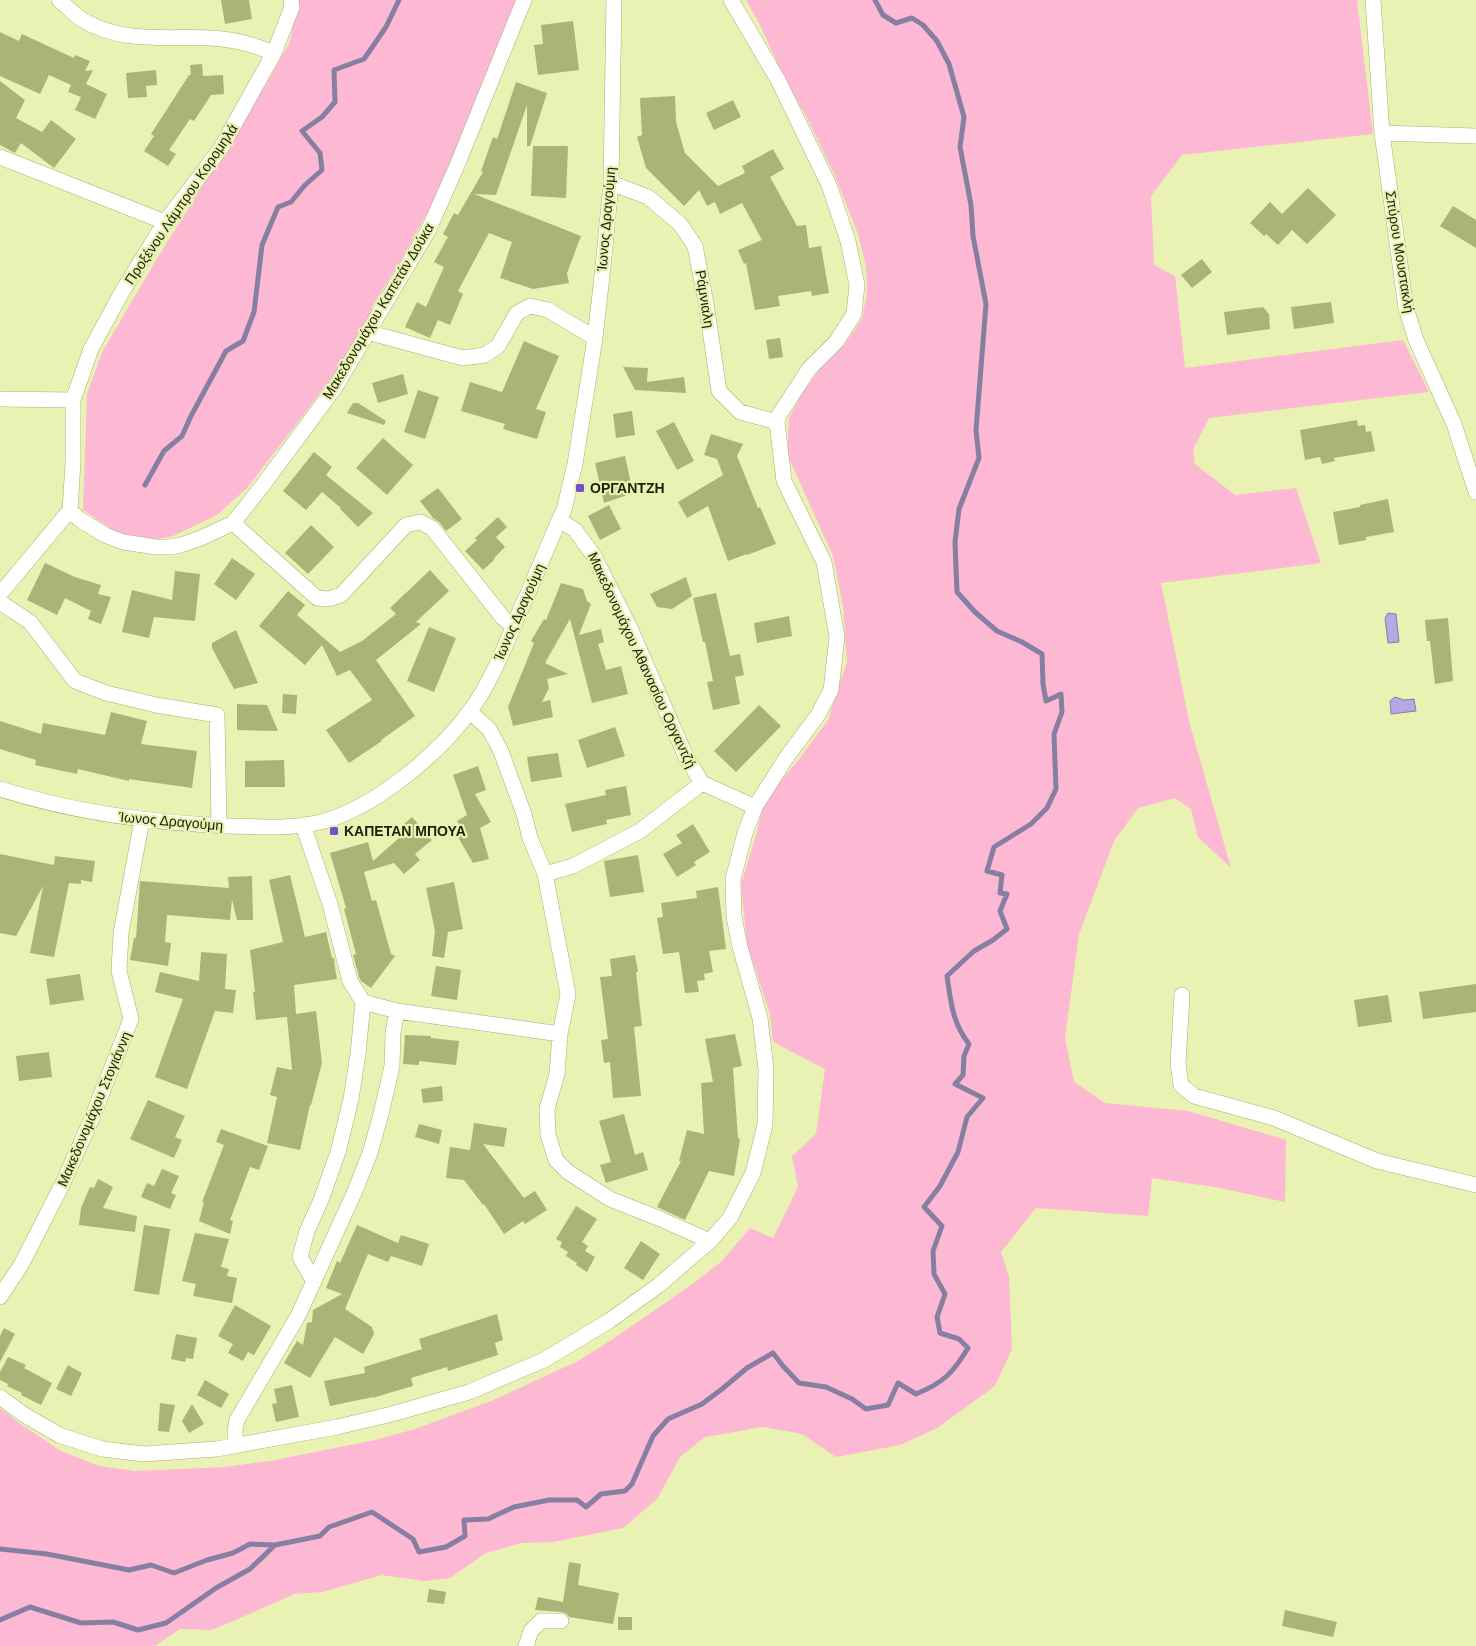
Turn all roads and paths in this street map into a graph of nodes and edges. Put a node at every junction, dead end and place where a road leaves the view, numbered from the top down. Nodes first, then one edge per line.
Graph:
1 (59, 0) edge
2 (292, 0) edge
3 (524, 0) edge
4 (614, 0) edge
5 (731, 0) edge
6 (1373, 0) edge
7 (274, 53) junction
8 (1382, 132) junction
9 (1476, 136) edge
10 (0, 157) edge
11 (611, 183) junction
12 (165, 222) junction
13 (368, 332) junction
14 (595, 338) junction
15 (0, 399) edge
16 (73, 400) junction
17 (777, 422) junction
18 (1476, 492) edge
19 (70, 510) junction
20 (559, 520) junction
21 (233, 523) junction
22 (0, 594) edge
23 (0, 602) edge
24 (514, 627) junction
25 (470, 712) junction
26 (702, 783) junction
27 (0, 789) edge
28 (754, 807) junction
29 (142, 820) junction
30 (303, 825) junction
31 (219, 826) junction
32 (545, 874) junction
33 (1182, 995) dead end
34 (363, 1002) junction
35 (397, 1011) junction
36 (560, 1034) junction
37 (1476, 1185) edge
38 (710, 1242) junction
39 (314, 1282) junction
40 (0, 1297) edge
41 (0, 1397) edge
42 (236, 1446) junction
43 (561, 1621) dead end
44 (526, 1646) edge

1 - 7 street
2 - 7 street, Προξένου Λάμπρου Κορομηλά
3 - 13 street, Μακεδονομάχου Καπετάν Δούκα
4 - 11 street, Ίωνος Δραγούμη
5 - 17 street
6 - 8 street, Σπύρου Μουστακλή
7 - 12 street, Προξένου Λάμπρου Κορομηλά
8 - 9 street
8 - 18 street, Σπύρου Μουστακλή
10 - 12 street
11 - 14 street, Ίωνος Δραγούμη
11 - 17 street, Ράμνιαλη
12 - 16 street, Προξένου Λάμπρου Κορομηλά
13 - 14 street
13 - 21 street, Μακεδονομάχου Καπετάν Δούκα
14 - 20 street, Ίωνος Δραγούμη
15 - 16 street
16 - 19 street, Προξένου Λάμπρου Κορομηλά
17 - 28 street
19 - 21 street, Μακεδονομάχου Καπετάν Δούκα
19 - 22 street
20 - 24 street, Ίωνος Δραγούμη
20 - 26 street, Μακεδονομάχου Αθανασίου Οργαντζή
21 - 24 street
23 - 31 street
24 - 25 street, Ίωνος Δραγούμη
25 - 30 street, Ίωνος Δραγούμη
25 - 32 street
26 - 28 street, Μακεδονομάχου Αθανασίου Οργαντζή
26 - 32 street, Μακεδονομάχου Αθανασίου Οργαντζή
27 - 29 street, Ίωνος Δραγούμη
28 - 38 street
29 - 31 street, Ίωνος Δραγούμη
29 - 40 street, Μακεδονομάχου Στογιάννη
30 - 31 street, Ίωνος Δραγούμη
30 - 34 street
32 - 36 street
33 - 37 street
34 - 35 street
34 - 39 street
35 - 36 street
35 - 39 street
36 - 38 street
38 - 42 street
39 - 42 street
41 - 42 street
43 - 44 street

